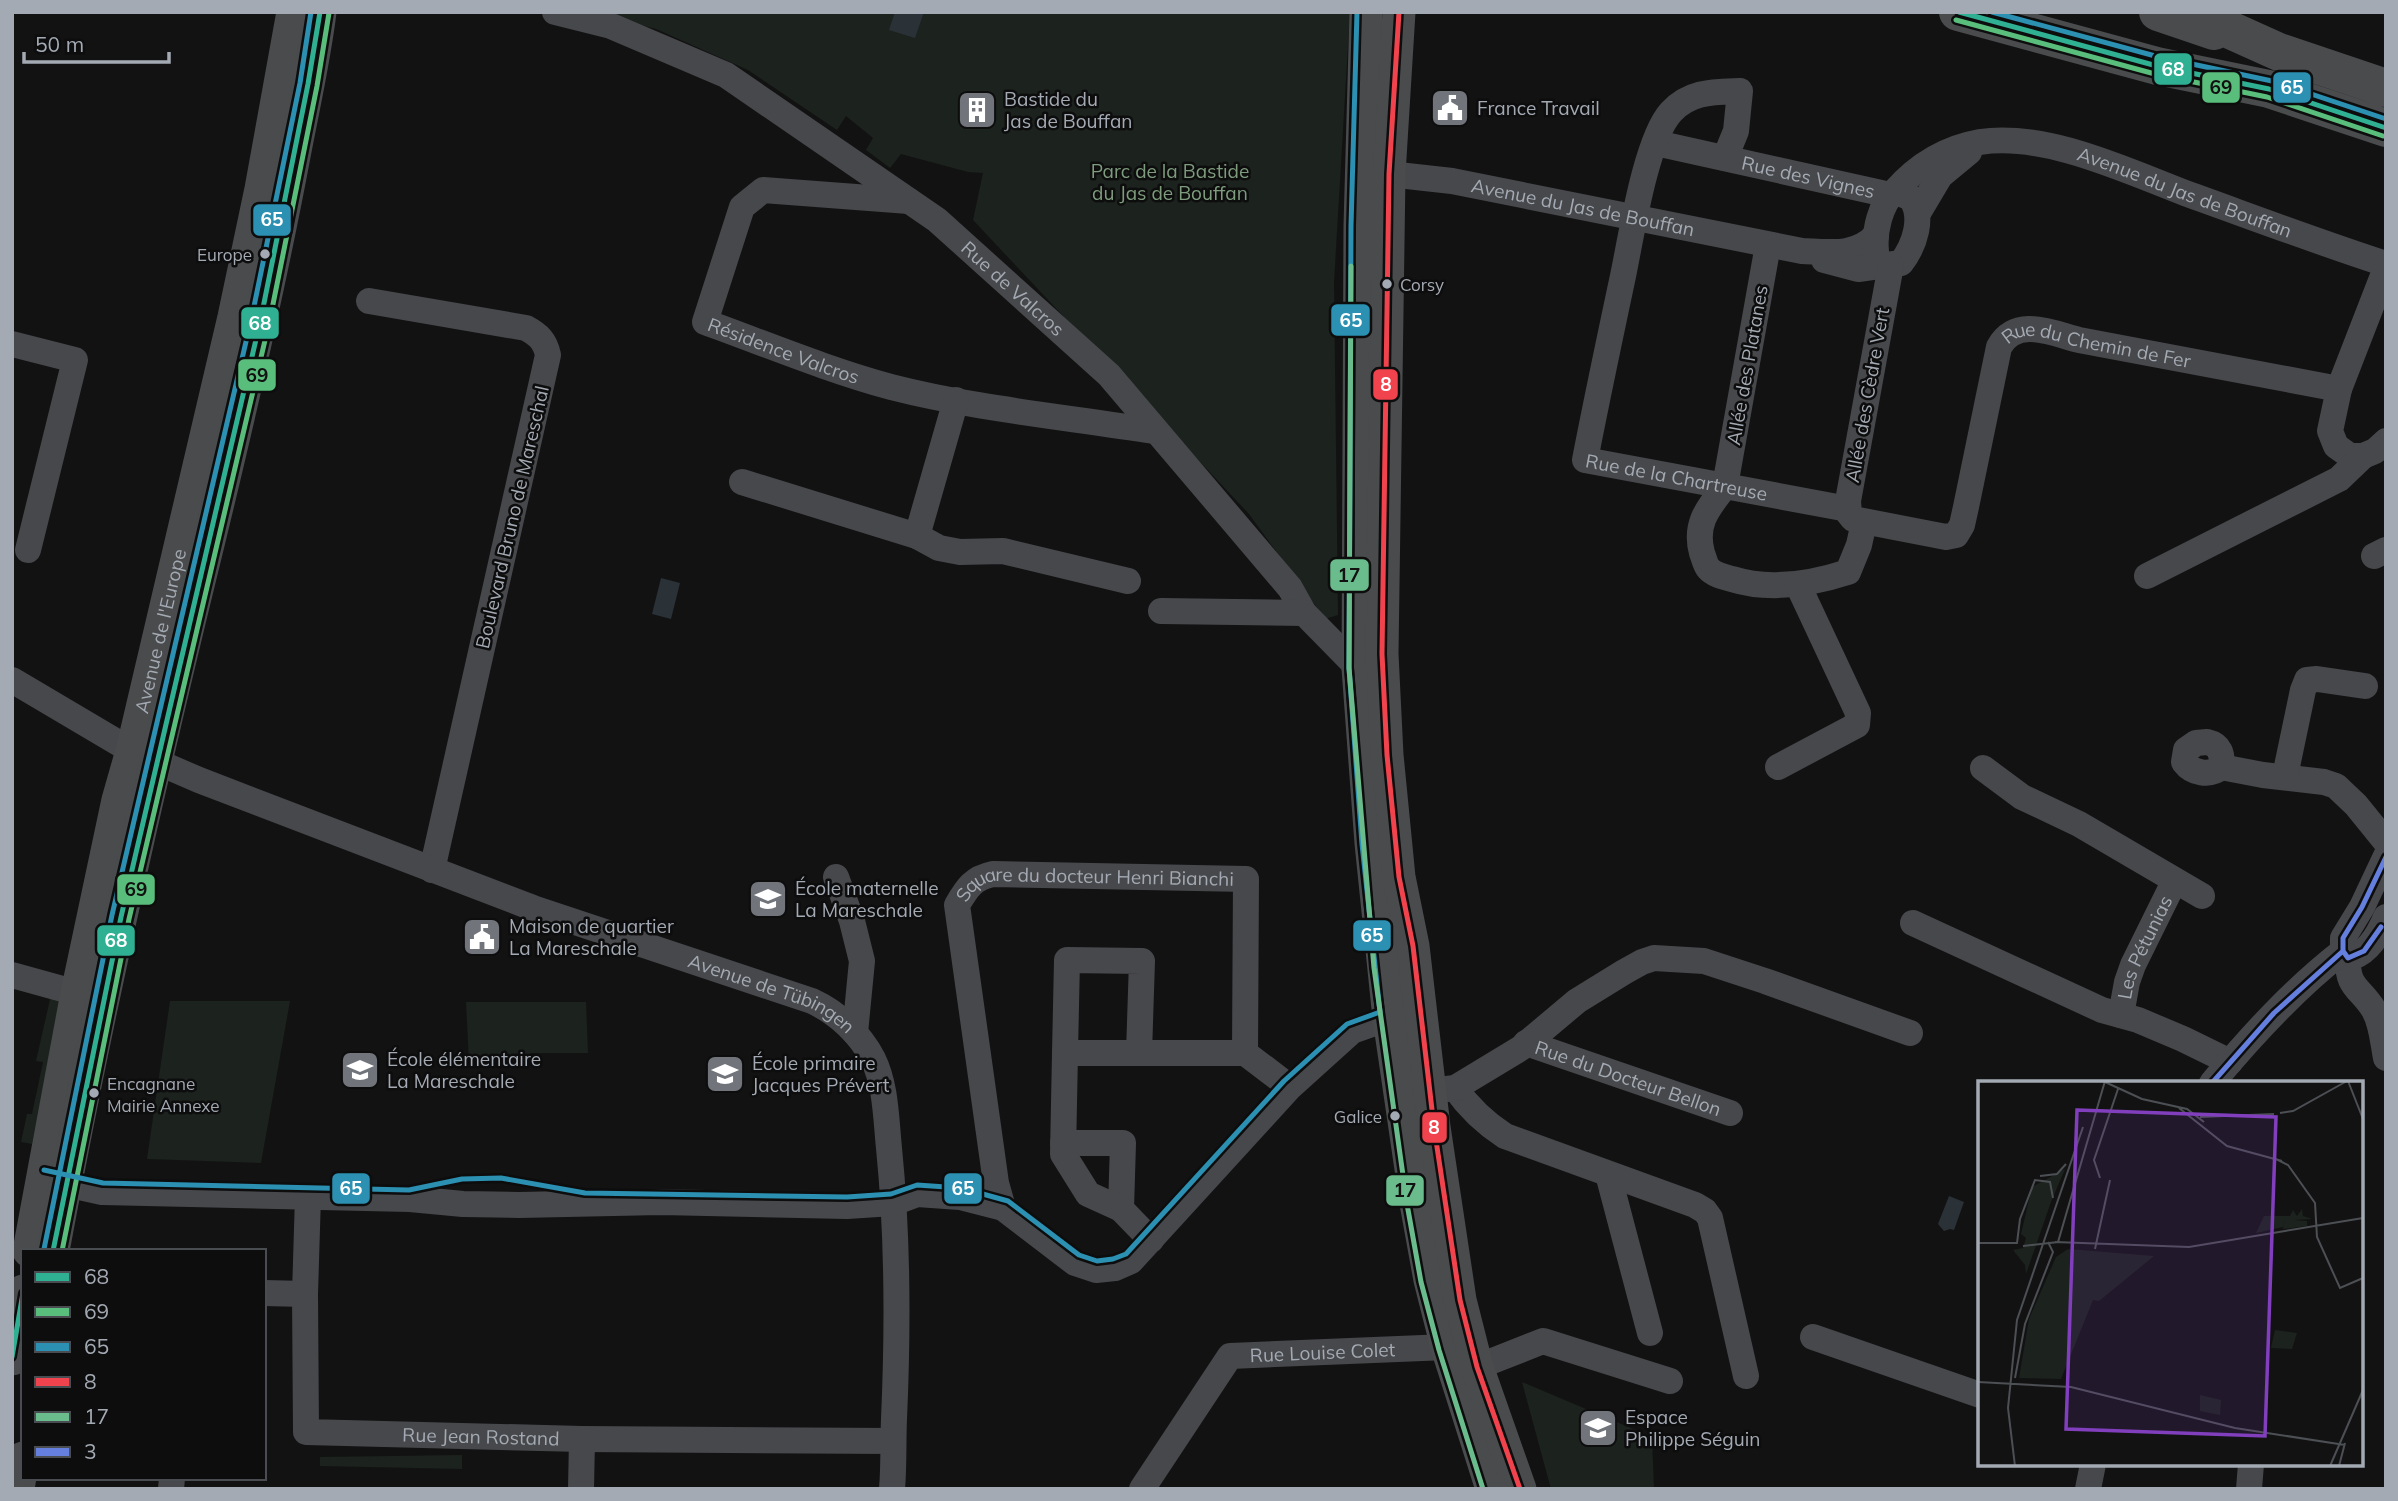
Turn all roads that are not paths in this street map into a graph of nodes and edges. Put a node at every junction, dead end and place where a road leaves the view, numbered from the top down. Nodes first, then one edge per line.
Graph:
1 (293, 12) edge
2 (320, 12) edge
3 (555, 12) edge
4 (1366, 12) edge
5 (1399, 12) edge
6 (1958, 12) edge
7 (2034, 12) edge
8 (2158, 12) edge
9 (2190, 12) edge
10 (2279, 52) junction
11 (2386, 88) edge
12 (2269, 89) junction
13 (2386, 128) edge
14 (1981, 142) junction
15 (1656, 143) junction
16 (1725, 158) junction
17 (1376, 174) junction
18 (1892, 193) junction
19 (901, 195) junction
20 (1918, 212) junction
21 (1635, 216) junction
22 (1876, 235) junction
23 (1768, 245) junction
24 (1802, 251) junction
25 (1887, 265) junction
26 (2386, 266) edge
27 (369, 301) dead end
28 (12, 344) edge
29 (2339, 389) junction
30 (956, 400) junction
31 (1154, 431) junction
32 (2386, 441) edge
33 (2363, 456) junction
34 (742, 482) dead end
35 (1725, 486) junction
36 (1856, 517) junction
37 (917, 536) junction
38 (28, 550) dead end
39 (2147, 576) dead end
40 (1128, 581) dead end
41 (1798, 584) junction
42 (1161, 611) dead end
43 (1304, 612) junction
44 (1370, 669) junction
45 (12, 680) edge
46 (2365, 686) dead end
47 (144, 756) junction
48 (1778, 767) dead end
49 (2221, 767) dead end
50 (1983, 768) dead end
51 (2285, 776) junction
52 (2386, 842) edge
53 (2386, 856) edge
54 (432, 870) junction
55 (836, 877) dead end
56 (2174, 882) junction
57 (2202, 896) dead end
58 (1913, 923) dead end
59 (2385, 925) edge
60 (2345, 954) junction
61 (12, 975) edge
62 (76, 993) junction
63 (2121, 1015) junction
64 (1389, 1018) junction
65 (855, 1033) junction
66 (1910, 1033) dead end
67 (1526, 1043) junction
68 (1245, 1052) junction
69 (1065, 1053) junction
70 (1139, 1053) junction
71 (2386, 1058) edge
72 (2230, 1062) junction
73 (1282, 1081) dead end
74 (2214, 1081) edge
75 (1428, 1085) junction
76 (1730, 1113) dead end
77 (1063, 1143) junction
78 (1608, 1174) junction
79 (54, 1182) junction
80 (308, 1196) junction
81 (893, 1203) junction
82 (1003, 1208) junction
83 (1121, 1209) junction
84 (1151, 1240) junction
85 (30, 1249) edge
86 (53, 1249) edge
87 (266, 1293) edge
88 (305, 1294) junction
89 (21, 1303) edge
90 (1650, 1333) dead end
91 (1813, 1337) dead end
92 (1447, 1347) junction
93 (12, 1359) edge
94 (1477, 1367) junction
95 (1746, 1376) dead end
96 (1670, 1381) dead end
97 (1978, 1394) edge
98 (582, 1439) junction
99 (893, 1441) junction
100 (2093, 1466) edge
101 (2251, 1466) edge
102 (21, 1470) edge
103 (18, 1489) edge
104 (581, 1489) edge
105 (892, 1489) edge
106 (1142, 1489) edge
107 (1492, 1489) edge
108 (1520, 1489) edge
109 (2088, 1489) edge
110 (2249, 1489) edge

1 - 47 main road, Avenue de l'Europe
2 - 47 main road, Avenue de l'Europe
3 - 19 street, Rue de Valcros
4 - 17 main road
5 - 17 main road
6 - 12 highway
7 - 12 highway
8 - 10 highway
9 - 10 highway
10 - 11 highway
12 - 13 highway
14 - 18 street, Avenue du Jas de Bouffan
14 - 20 street
14 - 26 street, Avenue du Jas de Bouffan
15 - 16 street, Rue des Vignes
15 - 16 street, Rue des Vignes
15 - 21 street, Rue des Vignes
16 - 18 street, Rue des Vignes
17 - 21 street, Avenue du Jas de Bouffan
17 - 44 main road
18 - 20 street
18 - 22 street, Avenue du Jas de Bouffan
19 - 30 street, Résidence Valcros
19 - 31 street, Rue de Valcros
20 - 25 street
21 - 23 street, Avenue du Jas de Bouffan
21 - 35 street, Rue de la Chartreuse
22 - 24 street, Avenue du Jas de Bouffan
22 - 25 street
23 - 24 street, Avenue du Jas de Bouffan
23 - 35 street, Allée des Platanes
24 - 25 street, Avenue du Jas de Bouffan
25 - 36 street, Allée des Cèdre Vert
26 - 29 street
27 - 54 street, Boulevard Bruno de Mareschal
28 - 38 street
29 - 33 street
29 - 36 street, Rue du Chemin de Fer
30 - 31 street, Résidence Valcros
30 - 37 street
31 - 43 street, Rue de Valcros
32 - 33 street
33 - 39 street
34 - 37 street
35 - 36 street, Rue de la Chartreuse
35 - 41 street
36 - 41 street, Allée des Cèdre Vert
37 - 40 street
41 - 48 street
42 - 43 street
43 - 44 street, Rue de Valcros
44 - 64 main road
44 - 75 main road
45 - 47 street, Avenue de Tübingen
46 - 51 street
47 - 54 street, Avenue de Tübingen
47 - 62 main road, Avenue de l'Europe
47 - 79 main road, Avenue de l'Europe
49 - 51 street
50 - 56 street
51 - 52 street
53 - 60 street
54 - 65 street, Avenue de Tübingen
55 - 65 street
56 - 57 street
56 - 63 street, Les Pétunias
58 - 63 street
59 - 60 street
60 - 71 street
60 - 72 street
61 - 62 street
62 - 79 main road, Avenue de l'Europe
63 - 72 street
64 - 75 main road
64 - 84 street
65 - 81 street, Avenue de Tübingen
66 - 67 street
67 - 75 street
67 - 76 street, Rue du Docteur Bellon
68 - 70 street
68 - 73 street
68 - 82 street, Square du docteur Henri Bianchi
69 - 70 street
69 - 70 street
69 - 77 street
72 - 74 street
75 - 78 street
75 - 92 main road
75 - 94 main road
77 - 83 street
77 - 83 street
78 - 90 street
78 - 95 street
79 - 80 street
79 - 85 main road, Avenue de l'Europe
79 - 86 main road, Avenue de l'Europe
80 - 81 street
80 - 88 street, Rue Jean Rostand
81 - 82 street
81 - 99 street, Avenue de Tübingen
82 - 84 street
83 - 84 street
87 - 88 street
88 - 98 street, Rue Jean Rostand
89 - 93 main road
91 - 97 street
92 - 106 street, Rue Louise Colet
92 - 107 main road
94 - 96 street
94 - 108 main road
98 - 99 street, Rue Jean Rostand
98 - 104 street
99 - 105 street, Avenue de Tübingen
100 - 109 street
101 - 110 street
102 - 103 main road

